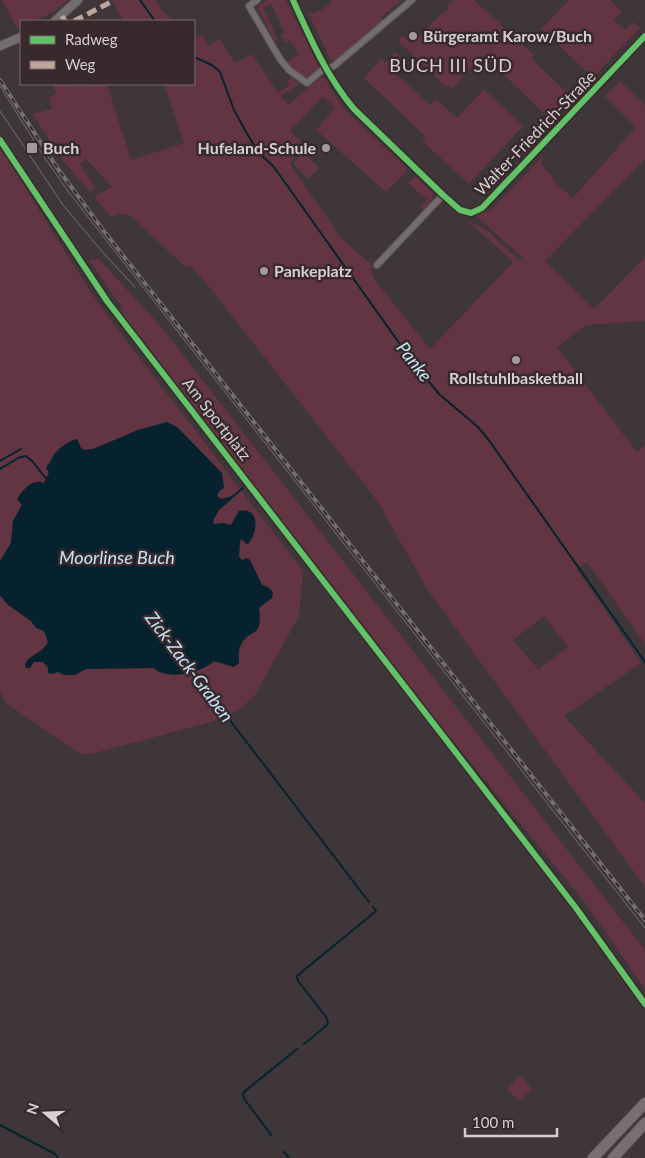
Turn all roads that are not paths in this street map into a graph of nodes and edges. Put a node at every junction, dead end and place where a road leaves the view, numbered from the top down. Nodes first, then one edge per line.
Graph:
1 (78, 0) edge
2 (257, 0) edge
3 (293, 0) edge
4 (412, 0) edge
5 (56, 20) edge
6 (20, 36) edge
7 (645, 36) edge
8 (0, 44) edge
9 (327, 69) junction
10 (0, 140) edge
11 (443, 195) junction
12 (377, 265) dead end
13 (421, 708) dead end
14 (645, 1104) edge
15 (645, 1123) edge
16 (593, 1158) edge
17 (613, 1158) edge

1 - 5 main road
2 - 9 street
3 - 9 street, Walter-Friedrich-Straße
4 - 9 street
6 - 8 main road
7 - 11 street, Walter-Friedrich-Straße
9 - 11 street, Walter-Friedrich-Straße
10 - 13 street, Am Sportplatz
11 - 12 street
14 - 16 highway
15 - 17 highway

